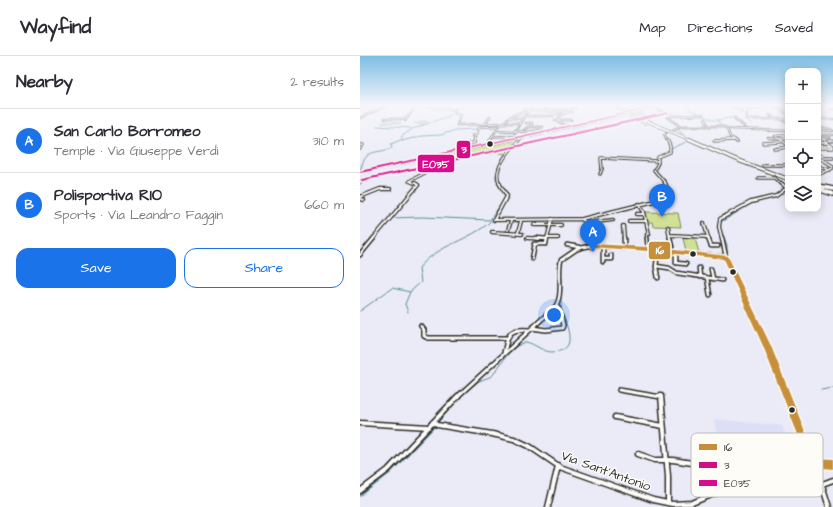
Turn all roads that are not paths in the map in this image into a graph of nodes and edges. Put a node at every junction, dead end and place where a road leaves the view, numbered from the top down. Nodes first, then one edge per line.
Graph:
1 (498, 126) joint
2 (518, 126) edge
3 (531, 126) joint
4 (568, 126) edge
5 (652, 126) edge
6 (658, 126) edge
7 (661, 126) edge
8 (680, 126) edge
9 (709, 126) edge
10 (744, 126) edge
11 (727, 129) junction
12 (747, 129) junction
13 (497, 130) junction
14 (515, 130) junction
15 (524, 130) junction
16 (765, 130) junction
17 (821, 130) edge
18 (541, 131) junction
19 (663, 131) dead end
20 (671, 131) dead end
21 (785, 131) edge
22 (833, 131) edge
23 (667, 132) dead end
24 (514, 133) dead end
25 (767, 133) dead end
26 (826, 134) junction
27 (830, 134) dead end
28 (785, 135) edge
29 (822, 135) edge
30 (833, 135) edge
31 (493, 136) junction
32 (679, 136) junction
33 (522, 137) junction
34 (768, 138) dead end
35 (822, 138) joint
36 (830, 138) dead end
37 (666, 139) junction
38 (781, 139) junction
39 (733, 140) junction
40 (785, 140) edge
41 (714, 141) dead end
42 (785, 141) edge
43 (833, 141) edge
44 (737, 142) dead end
45 (781, 142) junction
46 (829, 142) junction
47 (490, 143) junction
48 (763, 143) dead end
49 (360, 144) edge
50 (468, 144) dead end
51 (785, 144) edge
52 (821, 144) edge
53 (821, 145) edge
54 (785, 147) edge
55 (833, 147) edge
56 (360, 149) edge
57 (775, 149) dead end
58 (442, 154) junction
59 (833, 157) edge
60 (823, 159) joint
61 (658, 161) junction
62 (763, 166) dead end
63 (785, 166) edge
64 (821, 167) edge
65 (832, 169) edge
66 (360, 172) edge
67 (821, 173) edge
68 (600, 174) dead end
69 (758, 178) dead end
70 (785, 178) edge
71 (785, 186) edge
72 (390, 189) dead end
73 (821, 189) edge
74 (785, 191) edge
75 (833, 192) edge
76 (360, 198) edge
77 (364, 200) dead end
78 (640, 205) junction
79 (637, 214) dead end
80 (644, 214) junction
81 (552, 219) junction
82 (613, 220) dead end
83 (511, 221) junction
84 (521, 221) junction
85 (584, 221) junction
86 (629, 221) dead end
87 (645, 221) junction
88 (704, 223) dead end
89 (534, 225) dead end
90 (550, 225) junction
91 (561, 225) dead end
92 (623, 226) dead end
93 (668, 227) dead end
94 (508, 230) dead end
95 (492, 232) dead end
96 (518, 233) junction
97 (522, 234) dead end
98 (670, 235) junction
99 (708, 237) junction
100 (527, 238) dead end
101 (558, 238) dead end
102 (547, 239) junction
103 (567, 245) dead end
104 (591, 245) junction
105 (603, 246) junction
106 (718, 246) dead end
107 (579, 248) junction
108 (624, 248) junction
109 (648, 249) junction
110 (658, 250) junction
111 (674, 252) junction
112 (360, 255) edge
113 (726, 257) junction
114 (612, 258) dead end
115 (532, 259) dead end
116 (686, 264) dead end
117 (656, 266) junction
118 (700, 268) dead end
119 (711, 269) dead end
120 (700, 277) junction
121 (658, 278) dead end
122 (707, 278) junction
123 (712, 279) junction
124 (722, 280) dead end
125 (710, 295) dead end
126 (557, 305) junction
127 (421, 326) dead end
128 (531, 329) junction
129 (507, 338) junction
130 (504, 353) junction
131 (619, 390) dead end
132 (615, 417) dead end
133 (360, 423) edge
134 (435, 424) junction
135 (663, 426) junction
136 (429, 427) junction
137 (801, 433) edge
138 (638, 454) dead end
139 (666, 460) junction
140 (691, 464) edge
141 (558, 466) junction
142 (833, 480) edge
143 (823, 485) edge
144 (823, 489) edge
145 (360, 491) edge
146 (707, 497) edge
147 (668, 503) junction
148 (548, 507) edge
149 (830, 507) edge

1 - 13 street
1 - 50 street
2 - 14 street
3 - 15 street
3 - 18 street
4 - 18 main road
5 - 32 highway
6 - 32 highway, bridge
7 - 32 highway
8 - 20 street
9 - 11 street
10 - 12 street
11 - 12 street
11 - 39 street
12 - 16 street
13 - 14 street
13 - 31 street
14 - 15 street
14 - 24 street
15 - 18 street
16 - 21 street
16 - 25 street
17 - 22 street
18 - 33 main road
19 - 37 street
23 - 37 street
26 - 27 street
26 - 29 street
26 - 30 street
28 - 38 street
31 - 33 street
31 - 47 street
32 - 70 highway
33 - 47 main road
33 - 83 street
34 - 38 street
35 - 36 street
35 - 46 street
37 - 61 street
38 - 40 street
38 - 45 street
39 - 41 street
39 - 44 street
42 - 45 street
43 - 46 street
45 - 48 street
45 - 51 street
46 - 52 street
46 - 55 street
47 - 58 main road
49 - 56 street
53 - 55 street
54 - 57 street
58 - 66 main road
58 - 112 street
59 - 60 street
60 - 65 street
61 - 68 street
61 - 78 street
62 - 63 street
64 - 65 street
65 - 67 street
69 - 71 street
72 - 76 street
73 - 75 highway
74 - 113 street
76 - 77 street
78 - 80 street
78 - 85 street
79 - 80 street
80 - 87 street
81 - 84 street
81 - 85 street
81 - 90 street
82 - 85 street
83 - 84 street
83 - 94 street
84 - 96 street
85 - 104 street
86 - 87 street
87 - 109 street
88 - 99 street
89 - 90 street
90 - 91 street
90 - 102 street
92 - 108 street
93 - 98 street
95 - 96 street
96 - 97 street
98 - 99 street
98 - 111 street
99 - 106 street
100 - 102 street
101 - 102 street
102 - 115 street
103 - 107 street
104 - 105 street
104 - 107 street
105 - 108 street
105 - 114 street
107 - 126 street
108 - 109 street
109 - 110 street
110 - 111 street
110 - 117 street
111 - 113 street
111 - 116 street
113 - 137 street
117 - 120 street
117 - 121 street
118 - 120 street
119 - 123 street
120 - 122 street
122 - 123 street
122 - 125 street
123 - 124 street
126 - 128 street
126 - 128 street
127 - 129 street
128 - 129 street
128 - 130 street
129 - 130 street
130 - 134 street
131 - 135 street
132 - 135 street
133 - 136 street
134 - 136 street
134 - 141 street, Via Sant'Antonio
135 - 139 street
136 - 145 street
138 - 139 street
139 - 140 street
139 - 147 street
141 - 147 street, Via Sant'Antonio
141 - 148 street
142 - 143 street
144 - 149 street
146 - 147 street, Via Sant'Antonio

